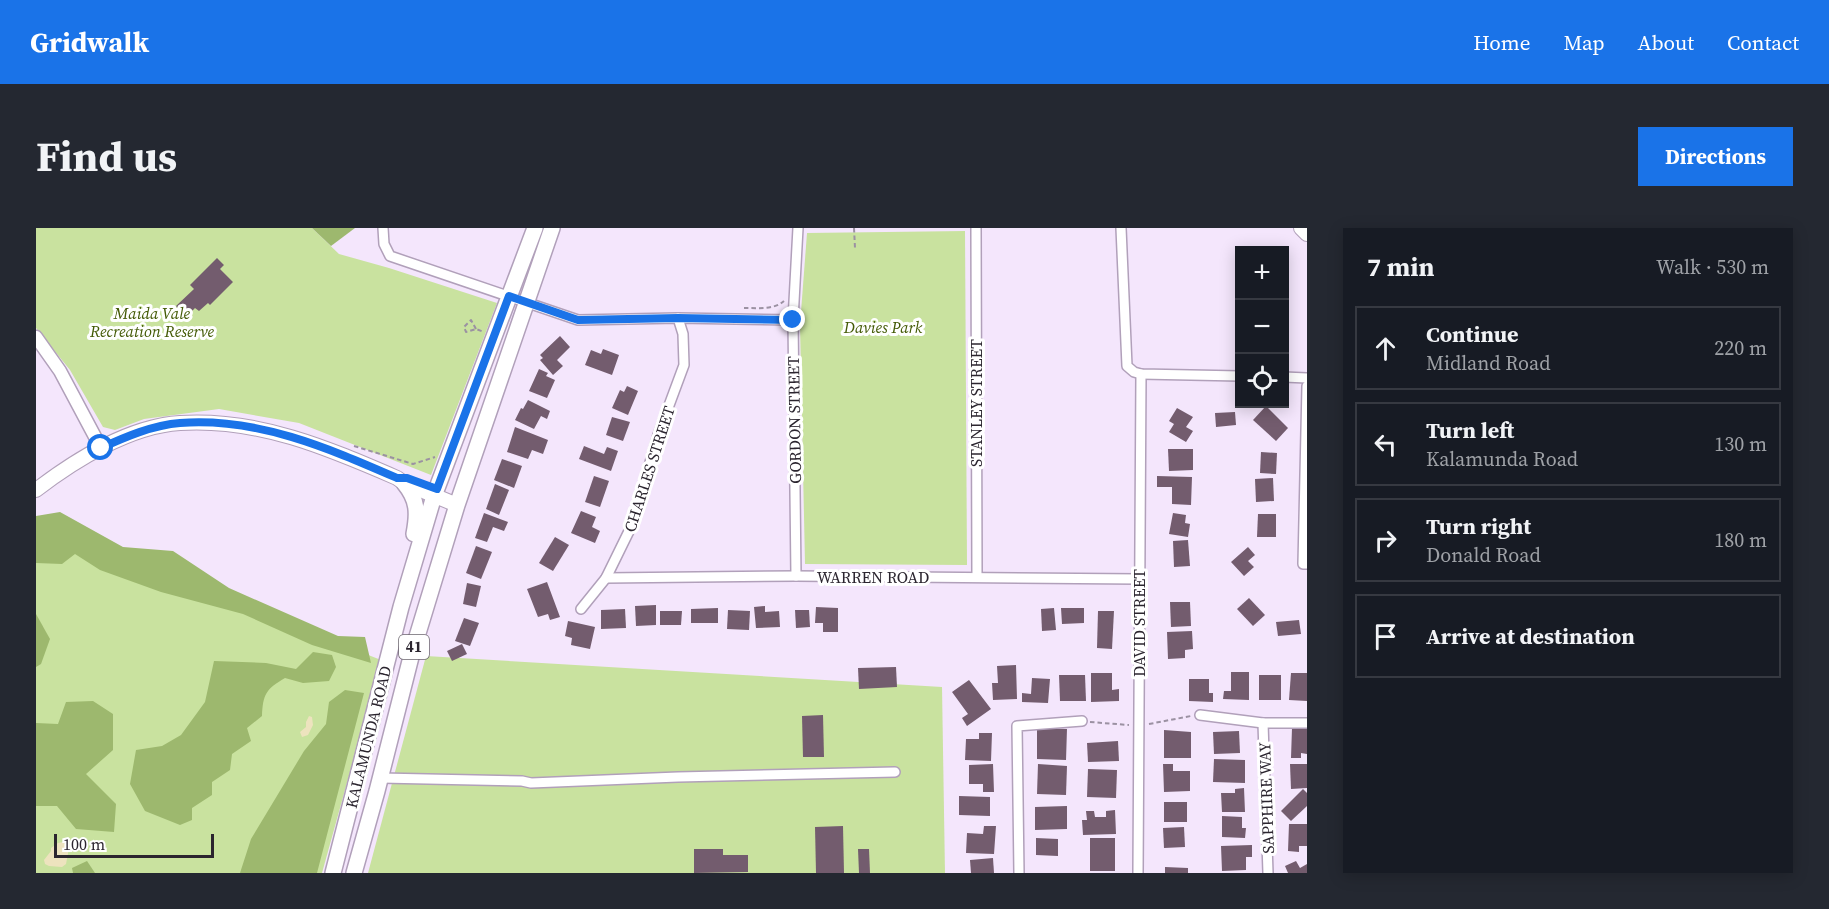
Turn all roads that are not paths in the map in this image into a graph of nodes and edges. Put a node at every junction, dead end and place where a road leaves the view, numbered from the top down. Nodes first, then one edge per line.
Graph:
1 (383, 228) edge
2 (535, 228) edge
3 (552, 228) edge
4 (798, 228) edge
5 (976, 228) edge
6 (1121, 228) edge
7 (1301, 228) edge
8 (1307, 234) edge
9 (509, 296) junction
10 (525, 303) junction
11 (678, 318) junction
12 (793, 320) junction
13 (36, 337) edge
14 (1141, 374) junction
15 (1235, 376) edge
16 (1289, 377) edge
17 (1307, 378) edge
18 (1307, 386) edge
19 (101, 448) junction
20 (400, 480) junction
21 (36, 490) edge
22 (436, 492) junction
23 (459, 500) junction
24 (1307, 564) edge
25 (796, 576) junction
26 (606, 578) junction
27 (976, 578) junction
28 (1139, 579) junction
29 (401, 607) junction
30 (581, 609) dead end
31 (1200, 715) dead end
32 (1082, 721) dead end
33 (1263, 723) junction
34 (1307, 723) edge
35 (895, 772) dead end
36 (381, 778) junction
37 (333, 873) edge
38 (354, 873) edge
39 (1019, 873) edge
40 (1138, 873) edge
41 (1268, 873) edge

1 - 9 street
2 - 9 main road, KALAMUNDA ROAD / 41
3 - 10 main road, KALAMUNDA ROAD / 41
4 - 12 street, GORDON STREET
5 - 27 street, STANLEY STREET
6 - 14 street
7 - 8 main road
9 - 10 street
9 - 22 main road, KALAMUNDA ROAD / 41
10 - 11 street
10 - 23 main road, KALAMUNDA ROAD / 41
11 - 12 street
11 - 26 street, CHARLES STREET
12 - 25 street, GORDON STREET
13 - 19 street
14 - 15 street
14 - 28 street, DAVID STREET
16 - 17 street
18 - 24 street
19 - 20 main road
19 - 21 main road
20 - 22 main road
20 - 29 main road
22 - 23 main road
22 - 29 main road, KALAMUNDA ROAD / 41
23 - 36 main road, KALAMUNDA ROAD / 41
25 - 26 street, WARREN ROAD
25 - 27 street, WARREN ROAD
26 - 30 street, CHARLES STREET
27 - 28 street, WARREN ROAD
28 - 40 street, DAVID STREET
29 - 37 main road, KALAMUNDA ROAD / 41
31 - 33 street
32 - 39 street
33 - 34 street
33 - 41 street, SAPPHIRE WAY
35 - 36 street
36 - 38 main road, KALAMUNDA ROAD / 41

